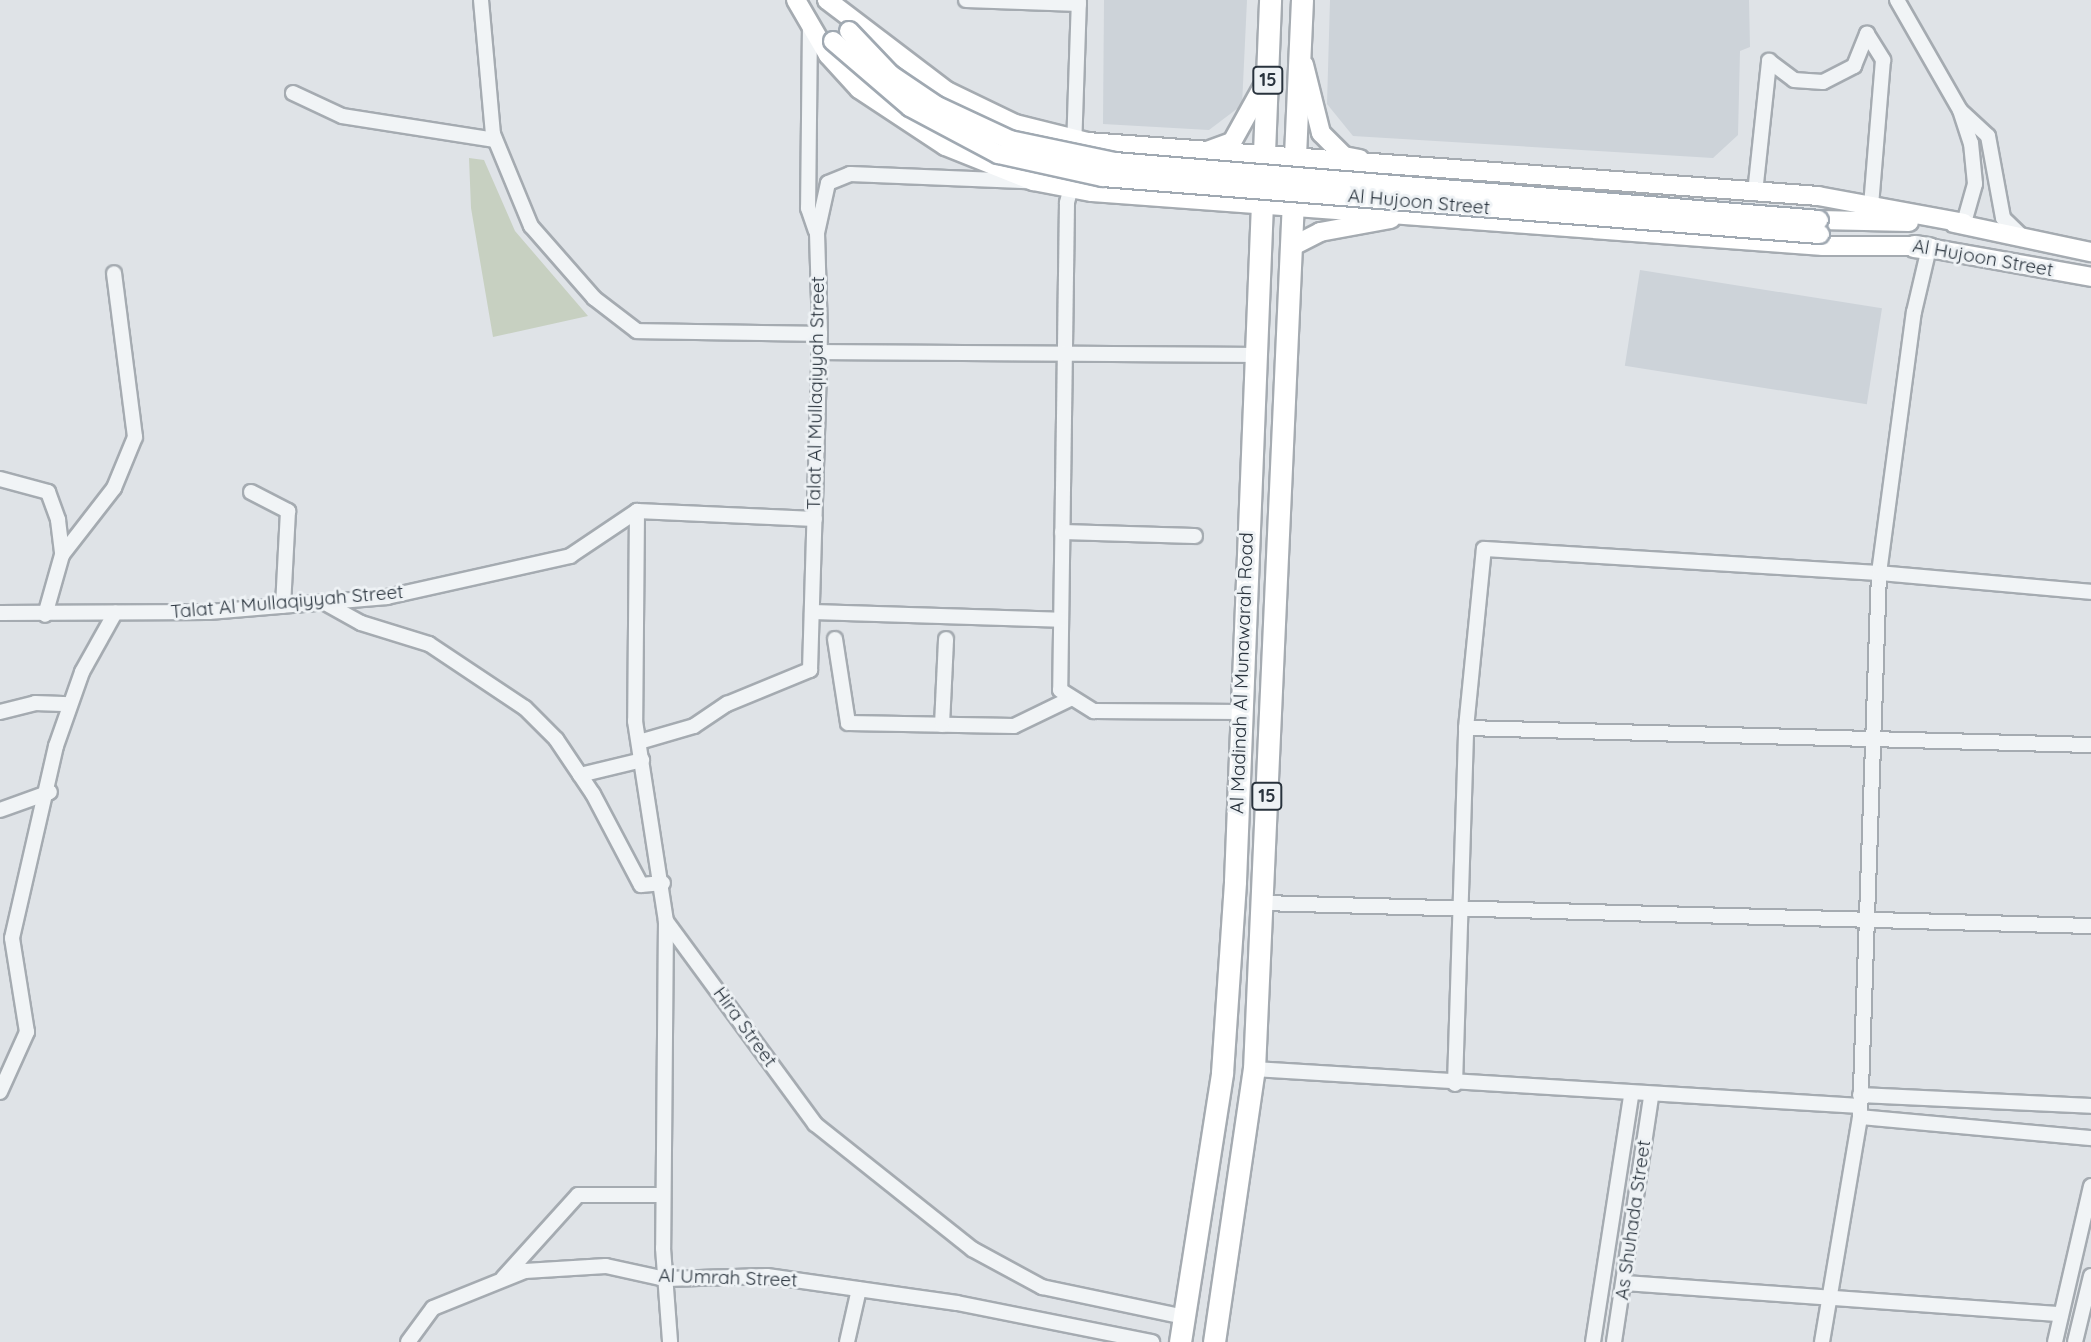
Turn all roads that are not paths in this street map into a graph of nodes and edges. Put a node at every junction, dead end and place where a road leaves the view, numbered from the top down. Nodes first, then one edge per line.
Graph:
1 (481, 0) edge
2 (799, 0) edge
3 (827, 0) edge
4 (966, 0) edge
5 (1270, 0) edge
6 (1302, 0) edge
7 (1897, 0) edge
8 (1079, 2) edge
9 (810, 24) junction
10 (841, 36) junction
11 (1300, 45) junction
12 (1268, 75) junction
13 (293, 93) dead end
14 (1960, 110) junction
15 (1075, 139) junction
16 (495, 140) junction
17 (1200, 153) junction
18 (1262, 159) junction
19 (1295, 161) junction
20 (1397, 167) junction
21 (1033, 181) junction
22 (1073, 188) junction
23 (1755, 193) junction
24 (1259, 203) junction
25 (1294, 205) junction
26 (1871, 206) junction
27 (1413, 215) junction
28 (1964, 223) junction
29 (1820, 227) junction
30 (817, 233) junction
31 (2023, 236) junction
32 (1292, 247) junction
33 (1921, 247) junction
34 (2091, 251) edge
35 (114, 273) dead end
36 (2087, 278) edge
37 (820, 334) junction
38 (820, 352) junction
39 (1064, 352) junction
40 (1255, 355) junction
41 (0, 479) edge
42 (251, 492) dead end
43 (637, 511) junction
44 (815, 519) junction
45 (1062, 532) junction
46 (1195, 536) dead end
47 (62, 555) junction
48 (1879, 573) junction
49 (2091, 592) edge
50 (324, 602) junction
51 (283, 606) junction
52 (812, 612) junction
53 (0, 613) edge
54 (115, 613) junction
55 (46, 615) junction
56 (1061, 620) junction
57 (835, 639) dead end
58 (946, 639) dead end
59 (1072, 698) junction
60 (70, 704) junction
61 (0, 712) edge
62 (1240, 712) junction
63 (942, 725) junction
64 (1466, 728) junction
65 (639, 741) junction
66 (1874, 743) junction
67 (2091, 745) edge
68 (642, 760) junction
69 (580, 775) junction
70 (50, 792) junction
71 (0, 810) edge
72 (663, 883) junction
73 (1262, 902) junction
74 (1460, 908) junction
75 (1869, 920) junction
76 (666, 921) junction
77 (2091, 926) edge
78 (6, 938) edge
79 (1254, 1069) junction
80 (1455, 1084) junction
81 (0, 1092) edge
82 (1631, 1096) junction
83 (1651, 1098) junction
84 (1860, 1106) junction
85 (2091, 1106) edge
86 (2091, 1138) edge
87 (2091, 1186) edge
88 (663, 1195) junction
89 (2091, 1276) edge
90 (665, 1279) junction
91 (499, 1281) junction
92 (1625, 1283) junction
93 (859, 1289) junction
94 (1829, 1299) junction
95 (2061, 1314) junction
96 (1184, 1317) junction
97 (408, 1342) edge
98 (670, 1342) edge
99 (847, 1342) edge
100 (1152, 1342) edge
101 (1180, 1342) edge
102 (1214, 1342) edge
103 (1593, 1342) edge
104 (1614, 1342) edge
105 (1822, 1342) edge
106 (2055, 1342) edge
107 (2075, 1342) edge

1 - 16 street
2 - 9 main road
2 - 10 main road, Al Hujoon Street
3 - 10 main road, Al Hujoon Street
3 - 15 main road
4 - 8 street
5 - 12 highway, Al Madinah Al Munawarah Road / 15
6 - 11 highway, Al Madinah Al Munawarah Road / 15
7 - 14 street
8 - 15 street
9 - 21 main road
9 - 30 street, Talat Al Mullaqiyyah Street
10 - 29 main road, Al Hujoon Street, bridge
11 - 19 highway, Al Madinah Al Munawarah Road / 15
11 - 20 main road
12 - 17 main road
12 - 18 highway, Al Madinah Al Munawarah Road / 15
13 - 16 street
14 - 28 street
14 - 31 street
15 - 17 main road
15 - 22 street
16 - 37 street
17 - 18 main road
18 - 19 main road
18 - 24 highway, Al Madinah Al Munawarah Road / 15
19 - 20 main road
19 - 25 highway, Al Madinah Al Munawarah Road / 15
20 - 23 main road
21 - 22 main road
21 - 30 street, Talat Al Mullaqiyyah Street
22 - 24 main road
22 - 39 street
23 - 26 main road
23 - 26 street
24 - 25 main road
24 - 40 highway, Al Madinah Al Munawarah Road / 15
25 - 27 main road
25 - 32 highway, Al Madinah Al Munawarah Road / 15
26 - 28 main road
27 - 32 main road
27 - 33 main road
28 - 29 main road, Al Hujoon Street
28 - 31 main road, Al Hujoon Street
29 - 33 main road, Al Hujoon Street
30 - 37 street, Talat Al Mullaqiyyah Street
31 - 34 main road, Al Hujoon Street
32 - 73 highway, Al Madinah Al Munawarah Road / 15
33 - 36 main road, Al Hujoon Street
33 - 48 street
35 - 47 street
37 - 38 street, Talat Al Mullaqiyyah Street
38 - 39 street
38 - 44 street, Talat Al Mullaqiyyah Street
39 - 40 street
39 - 45 street
40 - 62 highway, Al Madinah Al Munawarah Road / 15
41 - 47 street
42 - 51 street
43 - 44 street, Talat Al Mullaqiyyah Street
43 - 50 street, Talat Al Mullaqiyyah Street
43 - 65 street
44 - 52 street
45 - 46 street
45 - 56 street
47 - 55 street
48 - 49 street
48 - 64 street
48 - 66 street
50 - 51 street, Talat Al Mullaqiyyah Street
50 - 69 street
51 - 54 street, Talat Al Mullaqiyyah Street
52 - 56 street
52 - 65 street
53 - 55 street, Talat Al Mullaqiyyah Street
54 - 55 street, Talat Al Mullaqiyyah Street
54 - 60 street
56 - 59 street
57 - 63 street
58 - 63 street
59 - 62 street
59 - 63 street
60 - 61 street
60 - 70 street
62 - 96 highway, Al Madinah Al Munawarah Road / 15
64 - 66 street
64 - 74 street
65 - 68 street
66 - 67 street
66 - 75 street
68 - 69 street
68 - 72 street
69 - 72 street
70 - 71 street
70 - 78 street
72 - 76 street
73 - 74 street
73 - 79 highway, Al Madinah Al Munawarah Road / 15
74 - 75 street
74 - 80 street
75 - 77 street
75 - 84 street
76 - 88 street
76 - 96 street, Hira Street
78 - 81 street
79 - 80 street
79 - 102 highway, Al Madinah Al Munawarah Road / 15
80 - 82 street
82 - 83 street
82 - 103 street
83 - 84 street
83 - 92 street, As Shuhada Street
84 - 85 street
84 - 86 street
84 - 94 street
87 - 95 street
88 - 90 street
88 - 91 street
89 - 107 street
90 - 91 street, Al Umrah Street
90 - 93 street, Al Umrah Street
90 - 98 street
91 - 97 street, Al Umrah Street
92 - 94 street
92 - 104 street, As Shuhada Street
93 - 99 street
93 - 100 street, Al Umrah Street
94 - 95 street
94 - 105 street
95 - 106 street
96 - 101 highway, Al Madinah Al Munawarah Road / 15

